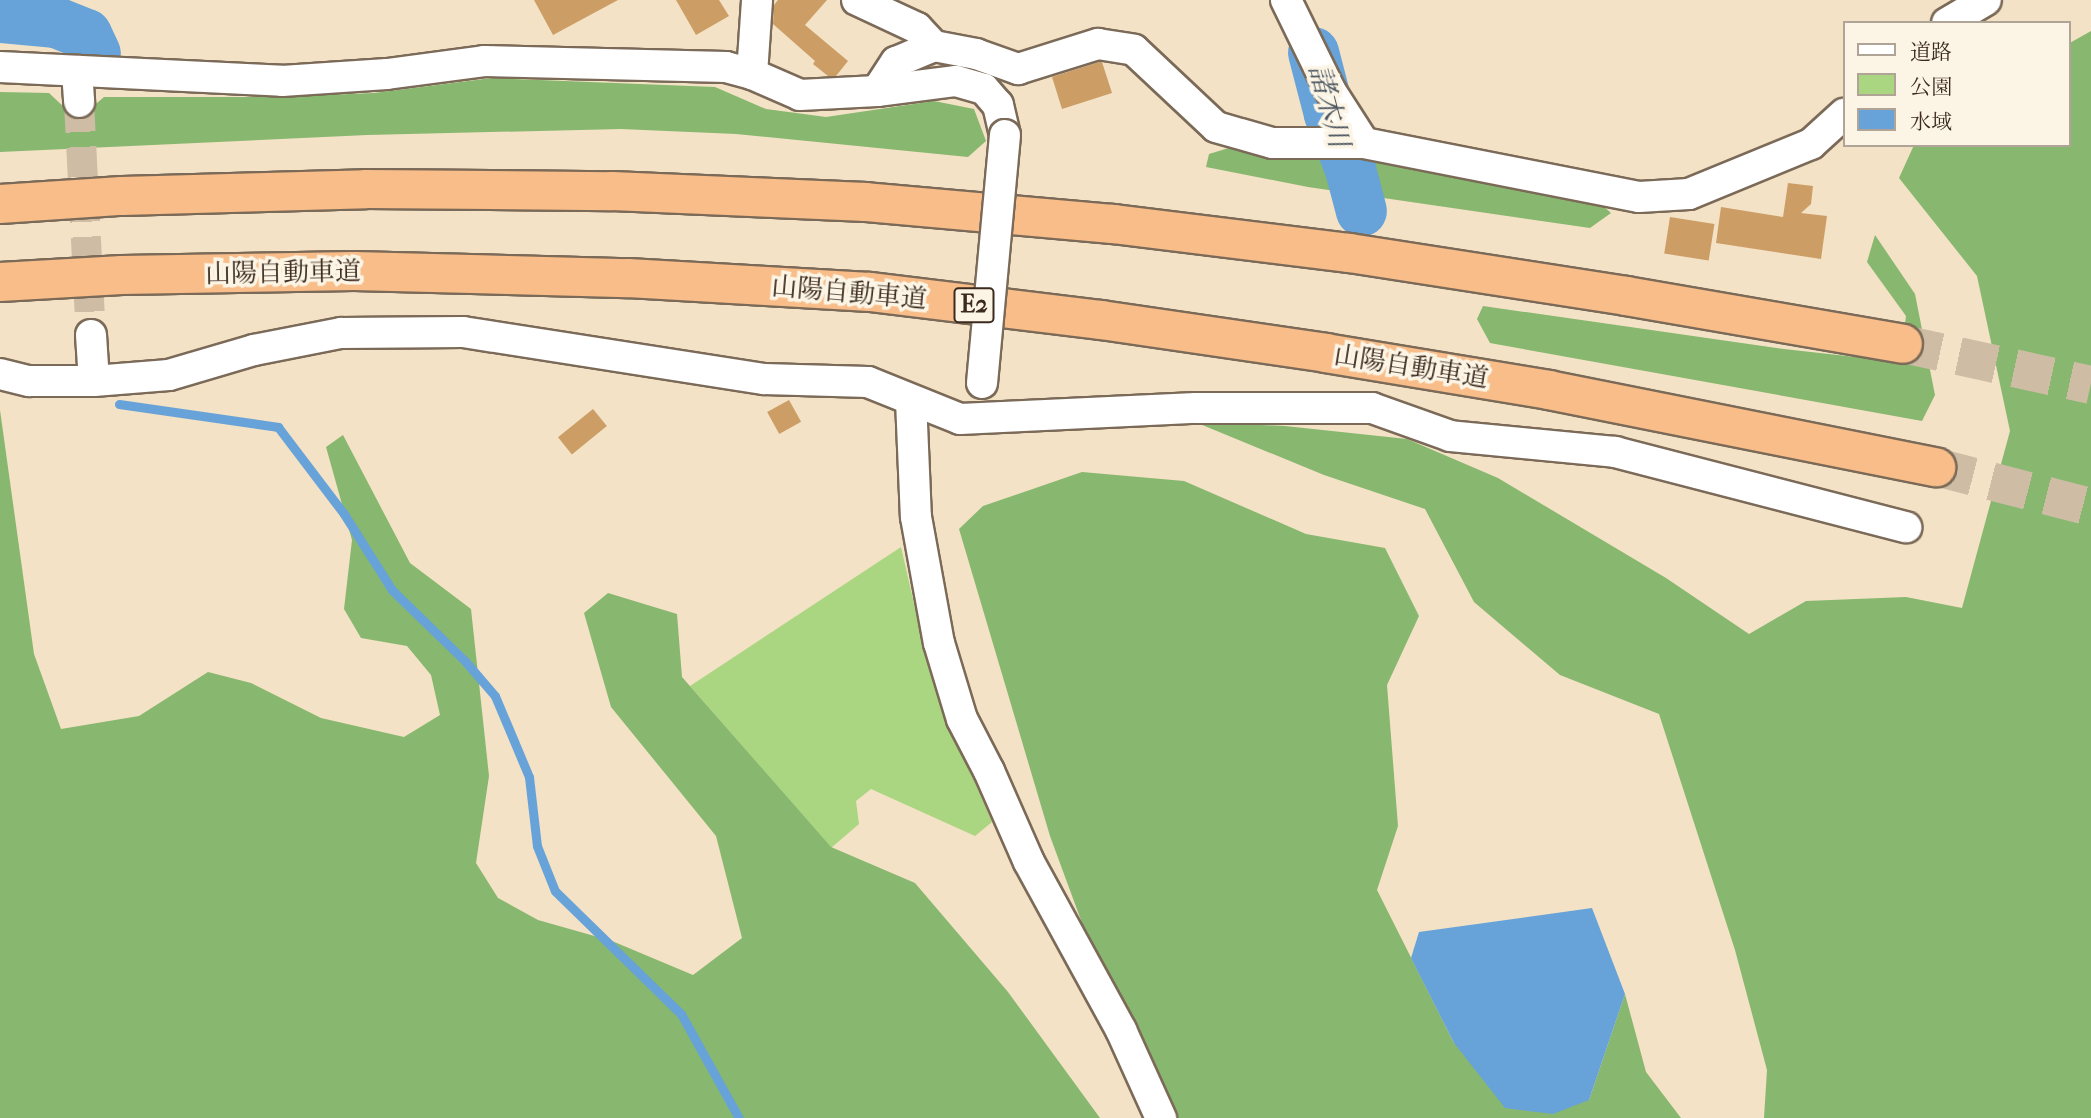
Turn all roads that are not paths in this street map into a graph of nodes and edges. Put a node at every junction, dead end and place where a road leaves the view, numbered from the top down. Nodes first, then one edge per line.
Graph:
1 (757, 0) edge
2 (857, 0) edge
3 (1286, 0) edge
4 (1986, 0) edge
5 (1950, 21) edge
6 (934, 46) junction
7 (0, 67) edge
8 (77, 71) junction
9 (752, 74) junction
10 (877, 91) junction
11 (79, 102) tunnel mouth
12 (1842, 116) edge
13 (1364, 143) junction
14 (0, 204) edge
15 (0, 282) edge
16 (91, 335) tunnel mouth
17 (1903, 344) tunnel mouth
18 (0, 374) edge
19 (94, 381) junction
20 (911, 400) junction
21 (960, 419) junction
22 (1936, 467) tunnel mouth
23 (1906, 527) dead end
24 (1161, 1118) edge

1 - 9 street
2 - 6 street
3 - 13 street
4 - 5 street
6 - 10 street
6 - 13 street
7 - 8 street
8 - 9 street
8 - 11 street
9 - 10 street
10 - 21 street, bridge
12 - 13 street
14 - 17 highway
15 - 22 highway, 山陽自動車道 / E2
16 - 19 street
18 - 19 street
19 - 20 street
20 - 21 street
20 - 24 street
21 - 23 street

